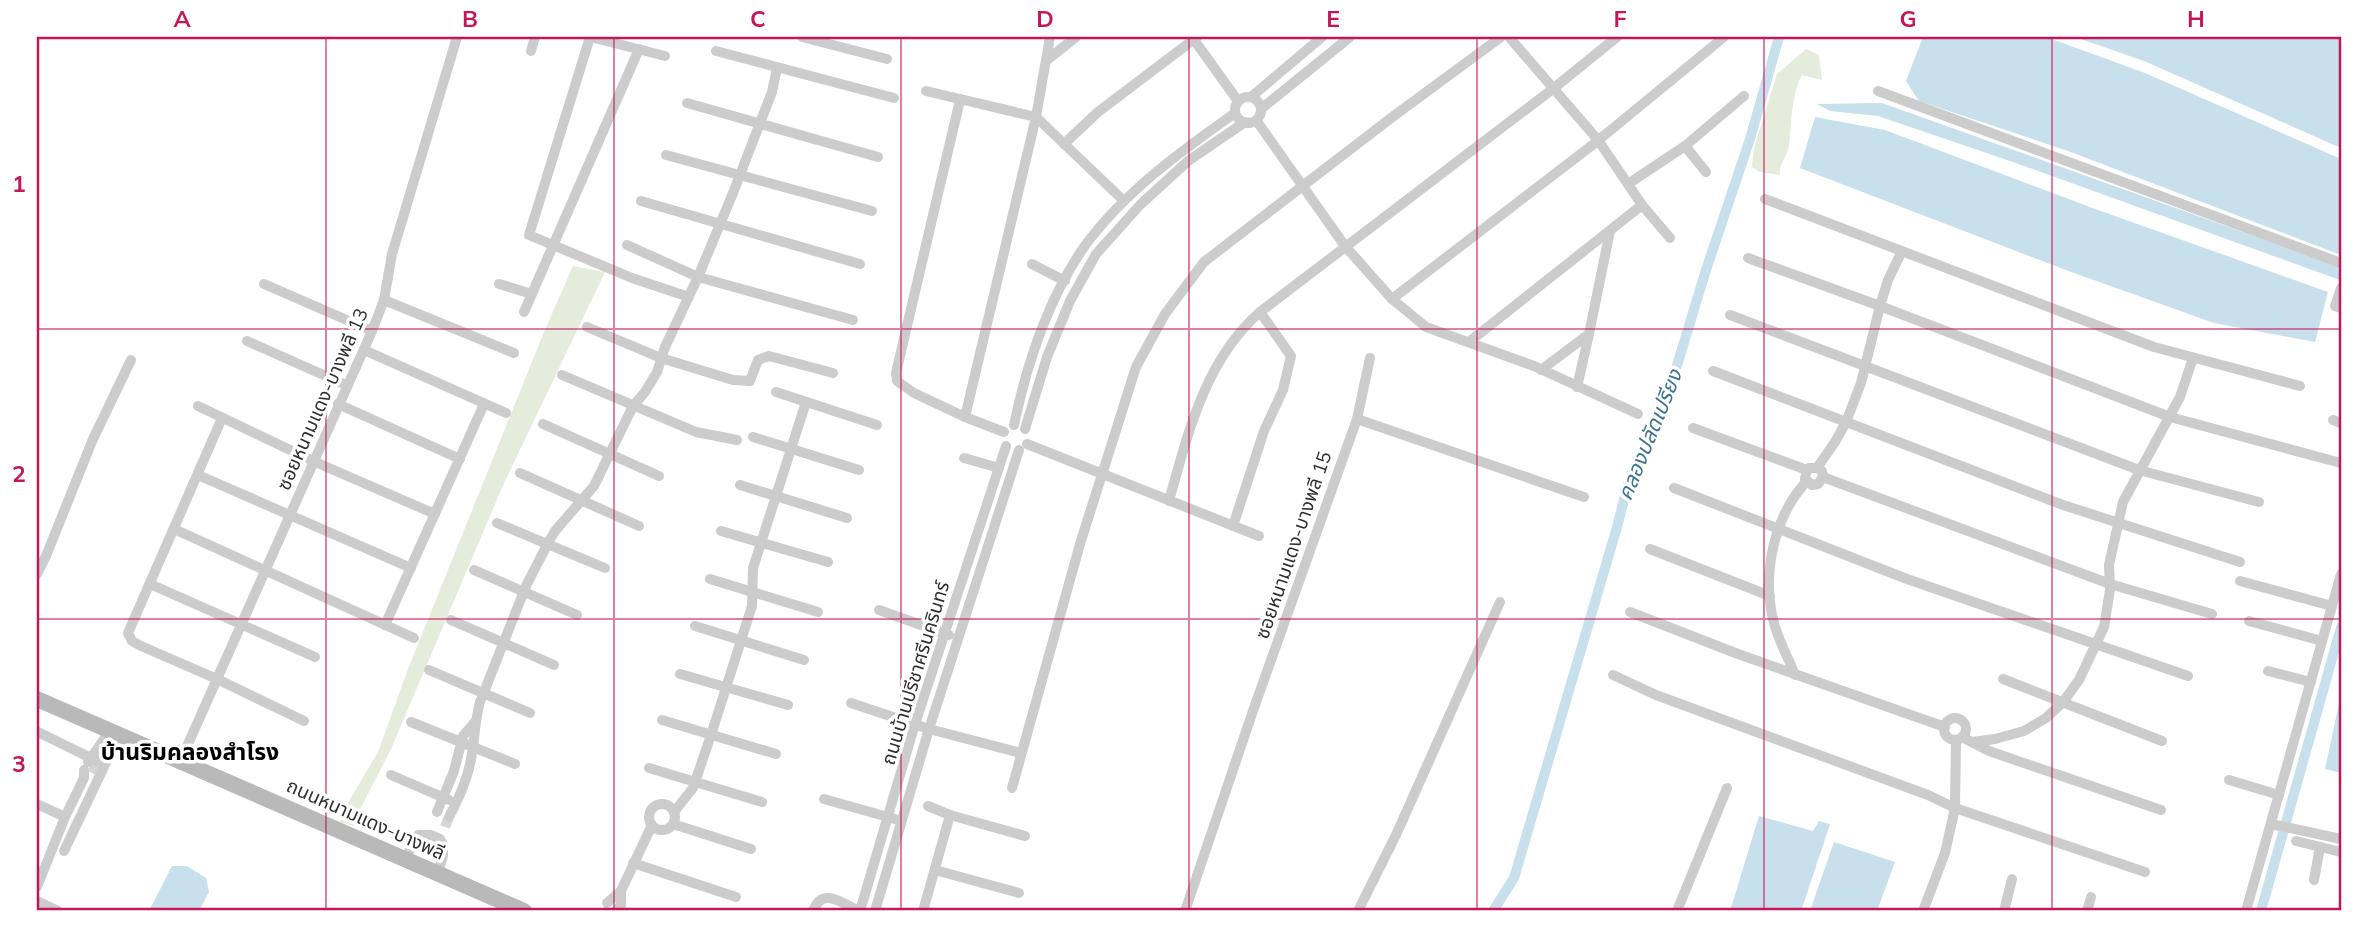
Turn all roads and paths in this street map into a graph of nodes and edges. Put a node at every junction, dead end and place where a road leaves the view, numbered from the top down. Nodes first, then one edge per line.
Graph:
1 (457, 37) edge
2 (533, 37) edge
3 (591, 37) edge
4 (802, 37) edge
5 (1038, 37) edge
6 (1076, 37) edge
7 (1322, 37) edge
8 (1350, 37) edge
9 (1501, 37) edge
10 (1509, 37) edge
11 (1617, 37) edge
12 (1724, 37) edge
13 (1050, 38) edge
14 (1195, 38) edge
15 (639, 49) junction
16 (531, 51) dead end
17 (716, 51) dead end
18 (665, 56) dead end
19 (887, 59) dead end
20 (1047, 60) junction
21 (777, 68) junction
22 (1554, 88) junction
23 (926, 91) dead end
24 (1878, 91) dead end
25 (1744, 96) dead end
26 (1251, 97) junction
27 (894, 98) dead end
28 (960, 100) junction
29 (1238, 100) junction
30 (687, 103) dead end
31 (1261, 109) junction
32 (1235, 113) junction
33 (1036, 117) junction
34 (1250, 121) junction
35 (760, 125) junction
36 (1598, 140) junction
37 (1064, 144) junction
38 (1685, 146) junction
39 (666, 155) dead end
40 (878, 157) dead end
41 (1706, 172) dead end
42 (740, 174) junction
43 (1628, 184) junction
44 (1303, 186) junction
45 (1765, 199) dead end
46 (641, 201) dead end
47 (1124, 201) junction
48 (1642, 205) junction
49 (872, 211) dead end
50 (720, 225) junction
51 (1610, 231) junction
52 (1670, 238) dead end
53 (628, 245) dead end
54 (554, 246) junction
55 (1345, 246) junction
56 (1902, 251) junction
57 (1748, 258) dead end
58 (2341, 263) edge
59 (860, 264) dead end
60 (1032, 264) dead end
61 (698, 277) junction
62 (1065, 281) junction
63 (264, 284) dead end
64 (499, 284) dead end
65 (2341, 288) edge
66 (532, 294) junction
67 (688, 297) junction
68 (1392, 299) junction
69 (384, 300) junction
70 (1880, 306) junction
71 (2341, 308) edge
72 (524, 312) dead end
73 (1260, 312) junction
74 (1730, 315) dead end
75 (853, 320) dead end
76 (587, 327) dead end
77 (372, 331) junction
78 (1589, 334) junction
79 (247, 341) dead end
80 (1469, 342) junction
81 (364, 350) junction
82 (514, 353) dead end
83 (661, 358) junction
84 (1370, 358) dead end
85 (2193, 358) junction
86 (131, 360) dead end
87 (1865, 365) junction
88 (1541, 370) junction
89 (1713, 371) dead end
90 (834, 373) dead end
91 (562, 375) dead end
92 (346, 386) junction
93 (2300, 386) dead end
94 (1577, 387) junction
95 (776, 392) dead end
96 (806, 402) junction
97 (338, 404) junction
98 (484, 404) junction
99 (198, 406) dead end
100 (633, 406) junction
101 (506, 413) dead end
102 (1639, 414) dead end
103 (965, 417) junction
104 (2170, 417) junction
105 (222, 418) junction
106 (1357, 419) junction
107 (1846, 422) junction
108 (542, 424) dead end
109 (877, 425) dead end
110 (1020, 427) junction
111 (1693, 428) dead end
112 (1004, 432) junction
113 (753, 438) dead end
114 (737, 440) dead end
115 (1006, 446) junction
116 (1023, 447) junction
117 (792, 448) junction
118 (610, 452) junction
119 (964, 458) dead end
120 (460, 459) junction
121 (313, 461) junction
122 (2341, 463) edge
123 (999, 468) junction
124 (859, 470) dead end
125 (2139, 470) junction
126 (520, 473) dead end
127 (1102, 473) junction
128 (1814, 474) junction
129 (198, 475) junction
130 (659, 476) dead end
131 (740, 485) dead end
132 (1674, 488) dead end
133 (777, 497) junction
134 (1584, 497) dead end
135 (582, 501) junction
136 (1169, 501) junction
137 (2259, 502) dead end
138 (435, 514) junction
139 (289, 515) junction
140 (847, 518) dead end
141 (497, 523) dead end
142 (2118, 524) junction
143 (639, 526) dead end
144 (1233, 526) junction
145 (174, 529) junction
146 (1779, 530) junction
147 (721, 531) dead end
148 (1259, 536) dead end
149 (548, 543) junction
150 (761, 543) junction
151 (1650, 549) dead end
152 (828, 562) dead end
153 (2240, 562) dead end
154 (411, 568) junction
155 (606, 568) dead end
156 (265, 570) junction
157 (474, 570) dead end
158 (37, 574) edge
159 (2341, 575) edge
160 (710, 579) dead end
161 (2240, 581) dead end
162 (2110, 583) junction
163 (150, 584) junction
164 (753, 592) junction
165 (524, 593) junction
166 (1770, 596) junction
167 (1500, 602) dead end
168 (2332, 606) junction
169 (878, 610) dead end
170 (818, 612) dead end
171 (1629, 612) dead end
172 (2212, 614) dead end
173 (577, 615) dead end
174 (451, 620) dead end
175 (2249, 621) dead end
176 (242, 625) junction
177 (385, 625) junction
178 (695, 626) dead end
179 (944, 633) junction
180 (414, 638) dead end
181 (958, 638) junction
182 (740, 640) junction
183 (2322, 641) junction
184 (504, 642) junction
185 (2096, 646) junction
186 (315, 657) dead end
187 (804, 660) dead end
188 (554, 665) dead end
189 (429, 670) dead end
190 (2267, 671) dead end
191 (680, 674) dead end
192 (1612, 674) dead end
193 (1795, 675) junction
194 (2188, 676) dead end
195 (217, 679) junction
196 (2003, 679) dead end
197 (2311, 682) junction
198 (726, 687) junction
199 (484, 693) junction
200 (37, 699) edge
201 (2063, 702) junction
202 (851, 703) dead end
203 (788, 705) dead end
204 (530, 713) dead end
205 (304, 720) dead end
206 (662, 720) dead end
207 (411, 722) dead end
208 (475, 722) junction
209 (915, 724) junction
210 (1945, 727) junction
211 (929, 729) junction
212 (38, 732) edge
213 (114, 733) junction
214 (711, 734) junction
215 (1964, 740) junction
216 (2162, 741) dead end
217 (461, 742) junction
218 (473, 748) junction
219 (1021, 753) junction
220 (776, 754) dead end
221 (180, 762) junction
222 (516, 764) dead end
223 (91, 765) junction
224 (649, 768) dead end
225 (391, 775) dead end
226 (2229, 780) dead end
227 (696, 782) junction
228 (1012, 788) dead end
229 (1727, 789) dead end
230 (2279, 795) junction
231 (443, 797) junction
232 (824, 799) dead end
233 (762, 802) dead end
234 (37, 804) edge
235 (456, 804) junction
236 (928, 806) dead end
237 (1955, 808) junction
238 (2161, 810) dead end
239 (950, 815) junction
240 (65, 817) junction
241 (889, 817) junction
242 (674, 818) junction
243 (902, 821) junction
244 (2271, 824) junction
245 (652, 825) junction
246 (428, 835) junction
247 (1025, 836) dead end
248 (440, 839) junction
249 (2341, 839) edge
250 (2296, 841) dead end
251 (2320, 847) junction
252 (751, 849) dead end
253 (64, 851) dead end
254 (2341, 852) edge
255 (405, 859) junction
256 (634, 863) junction
257 (935, 870) junction
258 (2145, 872) dead end
259 (438, 873) junction
260 (38, 874) edge
261 (2012, 879) dead end
262 (2314, 880) dead end
263 (37, 887) edge
264 (1019, 893) dead end
265 (736, 897) dead end
266 (2091, 897) dead end
267 (37, 901) edge
268 (610, 907) edge
269 (507, 908) edge
270 (58, 911) edge
271 (524, 911) edge
272 (813, 911) edge
273 (860, 911) edge
274 (875, 911) edge
275 (923, 911) edge
276 (1185, 911) edge
277 (1359, 911) edge
278 (1677, 911) edge
279 (1923, 911) edge
280 (2004, 911) edge
281 (2087, 911) edge
282 (2246, 911) edge

1 - 69 street, ซอยหนามแดง-บางพลี 13
2 - 16 street
3 - 15 street
3 - 54 street
4 - 19 street
5 - 13 street
6 - 20 street
7 - 26 street
8 - 31 street
9 - 44 street
10 - 22 street
11 - 22 street
12 - 36 street
13 - 20 street
14 - 29 street
14 - 37 street
15 - 18 street
15 - 54 street
17 - 21 street
20 - 33 street
21 - 27 street
21 - 35 street
22 - 36 street
22 - 55 street
23 - 28 street
24 - 58 street
25 - 38 street
26 - 29 street
26 - 31 street
28 - 33 street
28 - 103 street
29 - 32 street
30 - 35 street
31 - 34 street
32 - 34 street
32 - 47 street, ถนนบ้านปรีชาศรีนครินทร์
33 - 37 street
33 - 103 street
34 - 44 street
34 - 110 street, ถนนบ้านปรีชาศรีนครินทร์
35 - 40 street
35 - 42 street
36 - 43 street
36 - 68 street
37 - 47 street
38 - 41 street
38 - 43 street
39 - 42 street
42 - 49 street
42 - 50 street
43 - 48 street
44 - 55 street
44 - 127 street
45 - 56 street
46 - 50 street
47 - 62 street, ถนนบ้านปรีชาศรีนครินทร์
48 - 51 street
48 - 52 street
50 - 59 street
50 - 61 street
51 - 78 street
51 - 80 street
53 - 61 street
54 - 66 street
54 - 67 street
55 - 68 street
55 - 73 street
56 - 70 street
56 - 85 street
57 - 70 street
60 - 62 street
61 - 67 street
61 - 75 street
62 - 110 street, ถนนบ้านปรีชาศรีนครินทร์
63 - 77 street
64 - 66 street
65 - 71 street
66 - 72 street
67 - 83 street
68 - 80 street
69 - 77 street, ซอยหนามแดง-บางพลี 13
69 - 82 street
70 - 87 street
70 - 104 street
73 - 136 street
73 - 144 street
74 - 87 street
76 - 83 street
77 - 81 street, ซอยหนามแดง-บางพลี 13
78 - 88 street
78 - 94 street
79 - 92 street
80 - 88 street
81 - 92 street, ซอยหนามแดง-บางพลี 13
81 - 98 street
83 - 90 street
83 - 100 street
84 - 106 street, ซอยหนามแดง-บางพลี 15
85 - 93 street
85 - 104 street
86 - 158 street
87 - 107 street
87 - 125 street
88 - 94 street
89 - 107 street
91 - 100 street
92 - 97 street, ซอยหนามแดง-บางพลี 13
94 - 102 street
95 - 96 street
96 - 109 street
96 - 117 street
97 - 120 street
97 - 121 street, ซอยหนามแดง-บางพลี 13
98 - 101 street
98 - 120 street
99 - 105 street
100 - 114 street
100 - 118 street
103 - 112 street
104 - 122 street
104 - 125 street
105 - 121 street
105 - 129 street
106 - 134 street
106 - 276 street, ซอยหนามแดง-บางพลี 15
107 - 128 street
107 - 142 street
108 - 118 street
110 - 112 street
110 - 116 street, ถนนบ้านปรีชาศรีนครินทร์
111 - 128 street
112 - 115 street, ถนนบ้านปรีชาศรีนครินทร์
113 - 117 street
115 - 116 street
115 - 123 street, ถนนบ้านปรีชาศรีนครินทร์
116 - 127 street
116 - 181 street, ถนนบ้านปรีชาศรีนครินทร์
117 - 124 street
117 - 133 street
118 - 130 street
118 - 135 street
119 - 123 street
120 - 138 street
121 - 138 street
121 - 139 street, ซอยหนามแดง-บางพลี 13
123 - 179 street, ถนนบ้านปรีชาศรีนครินทร์
125 - 137 street
125 - 142 street
126 - 135 street
127 - 136 street
127 - 219 street
128 - 146 street
128 - 162 street
129 - 139 street
129 - 145 street
131 - 133 street
132 - 146 street
133 - 140 street
133 - 150 street
135 - 143 street
135 - 149 street
136 - 144 street
138 - 154 street
139 - 154 street
139 - 156 street, ซอยหนามแดง-บางพลี 13
141 - 149 street
142 - 153 street
142 - 162 street
144 - 148 street
145 - 156 street
145 - 163 street
146 - 166 street
146 - 185 street
147 - 150 street
149 - 155 street
149 - 165 street
150 - 152 street
150 - 164 street
151 - 166 street
154 - 177 street
156 - 176 street, ซอยหนามแดง-บางพลี 13
156 - 177 street
157 - 165 street
159 - 168 street
160 - 164 street
161 - 168 street
162 - 172 street
162 - 185 street
163 - 176 street
163 - 195 street
164 - 170 street
164 - 182 street
165 - 173 street
165 - 184 street
166 - 193 street
167 - 277 street
168 - 183 street
169 - 179 street
171 - 193 street
174 - 184 street
175 - 183 street
176 - 186 street
176 - 195 street, ซอยหนามแดง-บางพลี 13
177 - 180 street
178 - 182 street
179 - 181 street
179 - 209 street, ถนนบ้านปรีชาศรีนครินทร์
181 - 211 street, ถนนบ้านปรีชาศรีนครินทร์
182 - 187 street
182 - 198 street
183 - 197 street
184 - 188 street
184 - 199 street
185 - 194 street
185 - 201 street
189 - 199 street
190 - 197 street
191 - 198 street
192 - 237 street
193 - 210 street
195 - 205 street
195 - 221 street, ซอยหนามแดง-บางพลี 13
196 - 201 street
197 - 230 street
198 - 203 street
198 - 214 street
199 - 204 street
199 - 208 street
200 - 213 main road, ถนนหนามแดง-บางพลี
201 - 215 street
201 - 216 street
202 - 209 street
206 - 214 street
207 - 217 street
208 - 217 street
208 - 218 street
209 - 211 street
209 - 241 street, ถนนบ้านปรีชาศรีนครินทร์
210 - 215 street
210 - 215 street
211 - 219 street
211 - 243 street, ถนนบ้านปรีชาศรีนครินทร์
212 - 223 street
213 - 221 main road, ถนนหนามแดง-บางพลี
213 - 223 street
213 - 253 street
214 - 220 street
214 - 227 street
215 - 237 street
215 - 238 street
217 - 218 street
217 - 231 street
218 - 222 street
218 - 235 street
219 - 228 street
221 - 255 main road, ถนนหนามแดง-บางพลี
223 - 240 street
224 - 227 street
225 - 231 street
226 - 230 street
227 - 233 street
227 - 242 street
229 - 278 street
230 - 244 street
231 - 235 street
231 - 246 street
232 - 241 street
234 - 240 street
235 - 248 street
236 - 239 street
237 - 258 street
237 - 279 street
239 - 247 street
239 - 257 street
240 - 260 street
241 - 243 street
241 - 273 street, ถนนบ้านปรีชาศรีนครินทร์
242 - 245 street
242 - 245 street
242 - 252 street
243 - 274 street, ถนนบ้านปรีชาศรีนครินทร์
244 - 249 street
244 - 282 street
245 - 256 street
246 - 248 street
246 - 255 street
248 - 259 street
250 - 251 street
251 - 254 street
251 - 262 street
255 - 259 main road, ถนนหนามแดง-บางพลี
256 - 265 street
256 - 268 street
257 - 264 street
257 - 275 street
259 - 269 main road, ถนนหนามแดง-บางพลี
260 - 263 street
261 - 280 street
266 - 281 street
267 - 270 street
269 - 271 main road, ถนนหนามแดง-บางพลี
272 - 273 street

